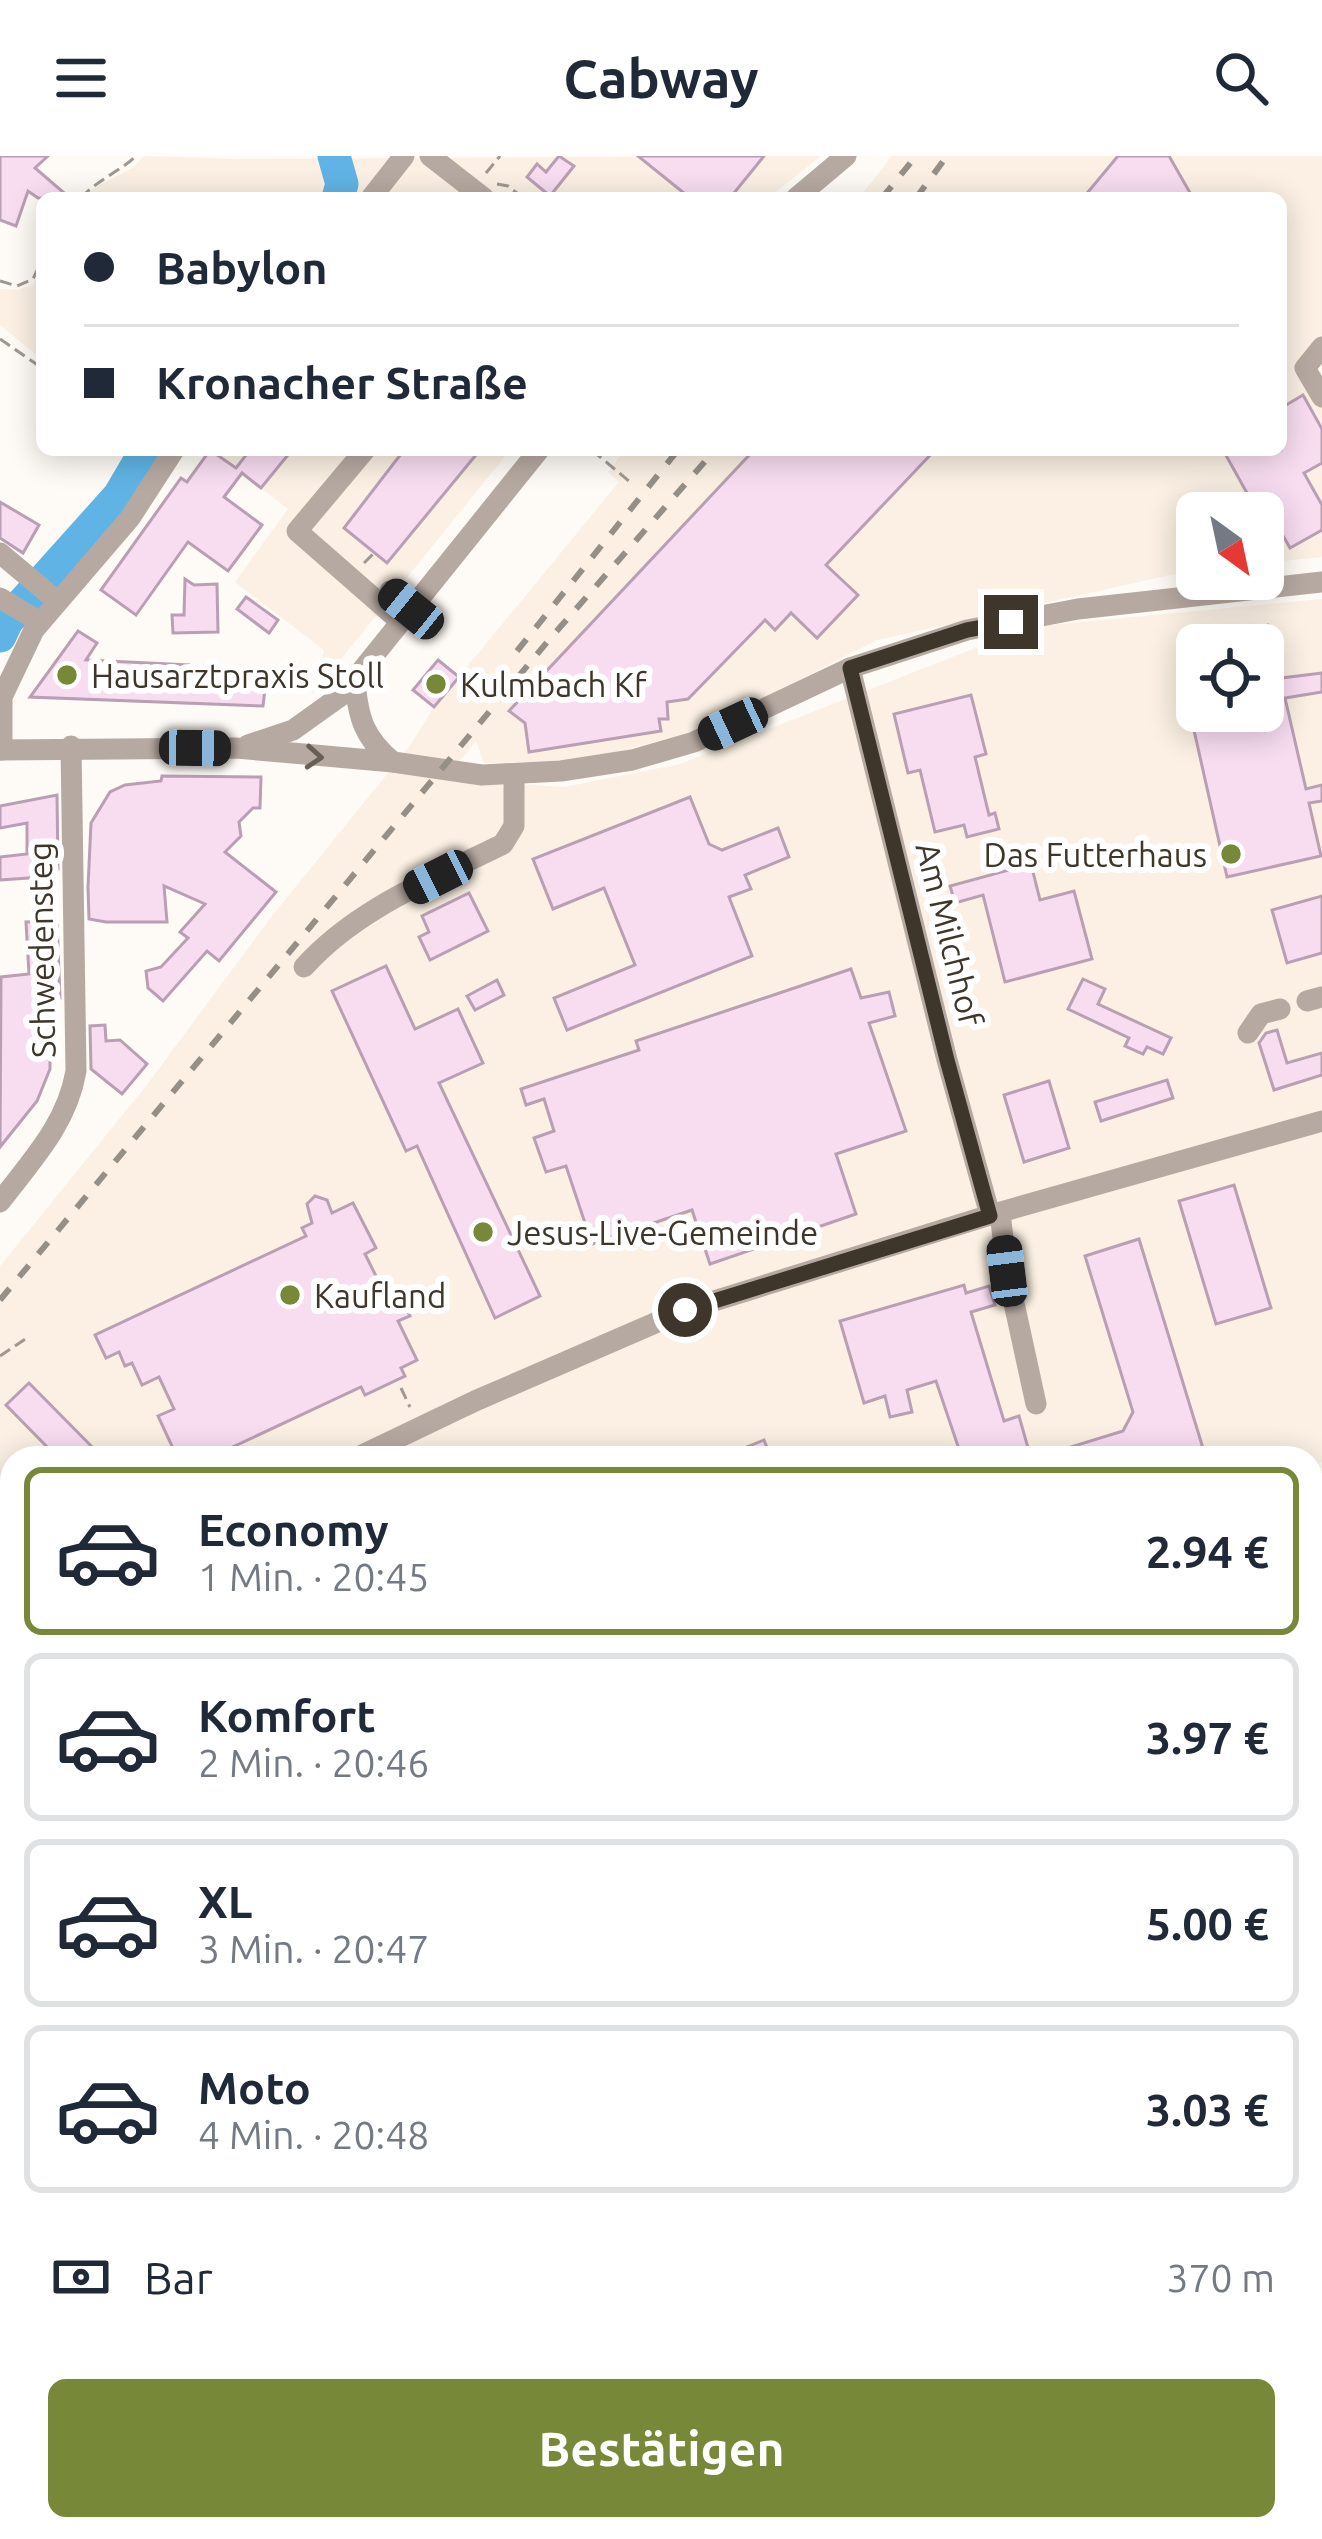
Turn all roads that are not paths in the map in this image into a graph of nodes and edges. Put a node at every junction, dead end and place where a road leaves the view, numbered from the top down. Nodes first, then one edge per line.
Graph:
1 (404, 156) edge
2 (430, 156) edge
3 (846, 156) edge
4 (376, 192) edge
5 (476, 192) edge
6 (803, 192) edge
7 (1322, 347) edge
8 (1322, 398) edge
9 (169, 456) edge
10 (360, 456) edge
11 (533, 456) edge
12 (0, 553) edge
13 (1322, 582) edge
14 (389, 592) dead end
15 (52, 597) junction
16 (2, 599) edge
17 (406, 615) junction
18 (36, 620) junction
19 (7, 657) edge
20 (850, 668) junction
21 (355, 681) junction
22 (71, 746) junction
23 (236, 748) junction
24 (1, 750) edge
25 (393, 762) junction
26 (514, 775) junction
27 (304, 967) dead end
28 (1280, 1009) dead end
29 (1248, 1034) dead end
30 (1322, 1120) edge
31 (0, 1202) edge
32 (995, 1214) junction
33 (1036, 1404) dead end
34 (383, 1446) edge

1 - 4 street
2 - 5 street
3 - 6 street
7 - 8 street
9 - 15 street
10 - 17 street
11 - 17 street
12 - 15 street
13 - 20 street
14 - 17 street
15 - 18 street
16 - 18 street
17 - 21 street
18 - 19 street
19 - 24 street
20 - 26 street
20 - 32 street, Am Milchhof
21 - 23 street
21 - 25 street
22 - 23 street
22 - 24 street
22 - 31 street, Schwedensteg
23 -> 25 street
25 - 26 street
26 - 27 street
28 - 29 street
30 - 32 street
32 - 33 street, Am Milchhof
32 - 34 street

